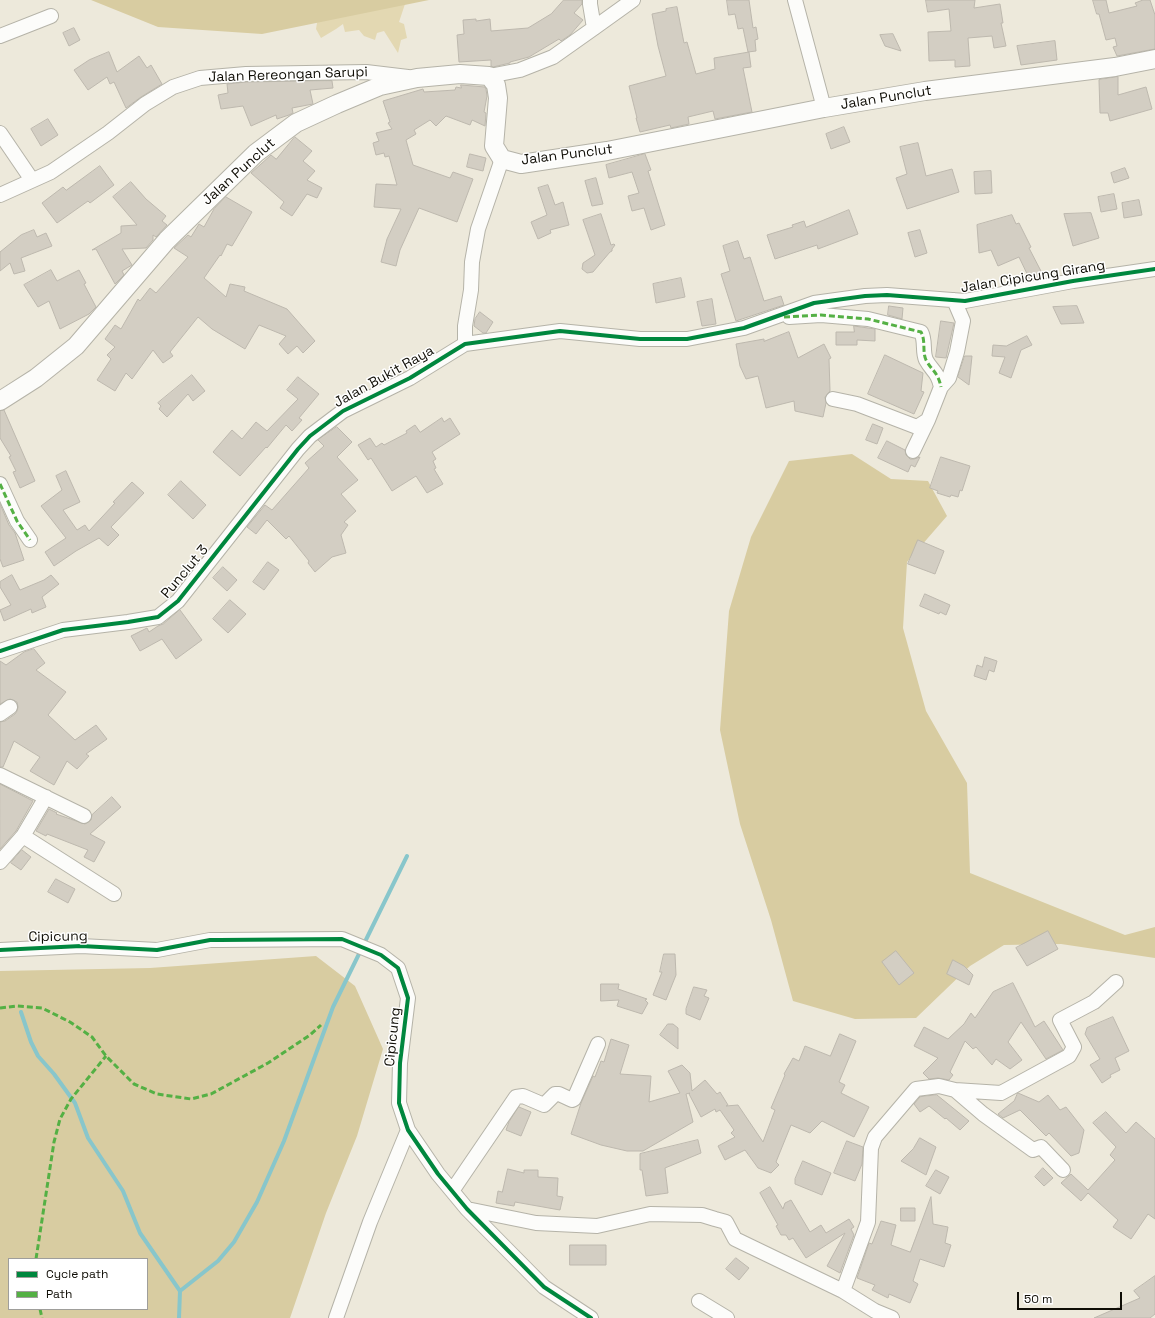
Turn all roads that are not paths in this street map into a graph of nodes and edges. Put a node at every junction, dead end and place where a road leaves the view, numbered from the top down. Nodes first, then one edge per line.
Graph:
1 (590, 0) edge
2 (633, 0) edge
3 (795, 0) edge
4 (51, 16) dead end
5 (594, 28) junction
6 (0, 36) edge
7 (1155, 59) edge
8 (489, 76) junction
9 (417, 78) junction
10 (824, 108) junction
11 (0, 133) edge
12 (502, 159) junction
13 (32, 180) junction
14 (0, 194) edge
15 (1155, 269) edge
16 (954, 300) junction
17 (772, 318) junction
18 (466, 344) junction
19 (941, 387) junction
20 (833, 399) dead end
21 (0, 401) edge
22 (928, 420) junction
23 (298, 449) joint
24 (913, 451) dead end
25 (0, 484) edge
26 (30, 540) dead end
27 (0, 650) edge
28 (0, 775) edge
29 (46, 797) junction
30 (84, 816) dead end
31 (23, 836) junction
32 (0, 862) edge
33 (114, 894) dead end
34 (0, 950) edge
35 (1116, 982) dead end
36 (598, 1044) dead end
37 (955, 1090) junction
38 (408, 1130) junction
39 (1063, 1170) dead end
40 (452, 1191) junction
41 (467, 1209) junction
42 (843, 1291) junction
43 (699, 1301) dead end
44 (584, 1316) edge
45 (336, 1318) edge
46 (727, 1318) edge
47 (892, 1318) edge

1 - 5 street
2 - 5 street
3 - 10 street
4 - 6 street
5 - 8 street
7 - 10 main road, Jalan Punclut
8 - 9 main road, Jalan Punclut
8 - 12 main road, Jalan Punclut
9 - 13 street, Jalan Rereongan Sarupi
9 - 21 main road, Jalan Punclut
10 - 12 main road, Jalan Punclut
11 - 13 street
12 - 18 street
13 - 14 street, Jalan Rereongan Sarupi
15 - 16 street, Jalan Cipicung Girang
16 - 17 street, Jalan Cipicung Girang
16 - 19 street
17 - 18 street, Jalan Cipicung Girang
17 - 19 street
18 - 23 street, Jalan Bukit Raya
19 - 22 street
20 - 22 street
22 - 24 street
23 - 27 street, Punclut 3
25 - 26 street
28 - 29 street
29 - 30 street
29 - 31 street
31 - 32 street
31 - 33 street
34 - 38 street, Cipicung
35 - 37 street
36 - 40 street
37 - 39 street
37 - 42 street
38 - 40 street, Cipicung
38 - 45 street
40 - 41 street, Cipicung
41 - 42 street
41 - 44 street, Cipicung
42 - 47 street
43 - 46 street

